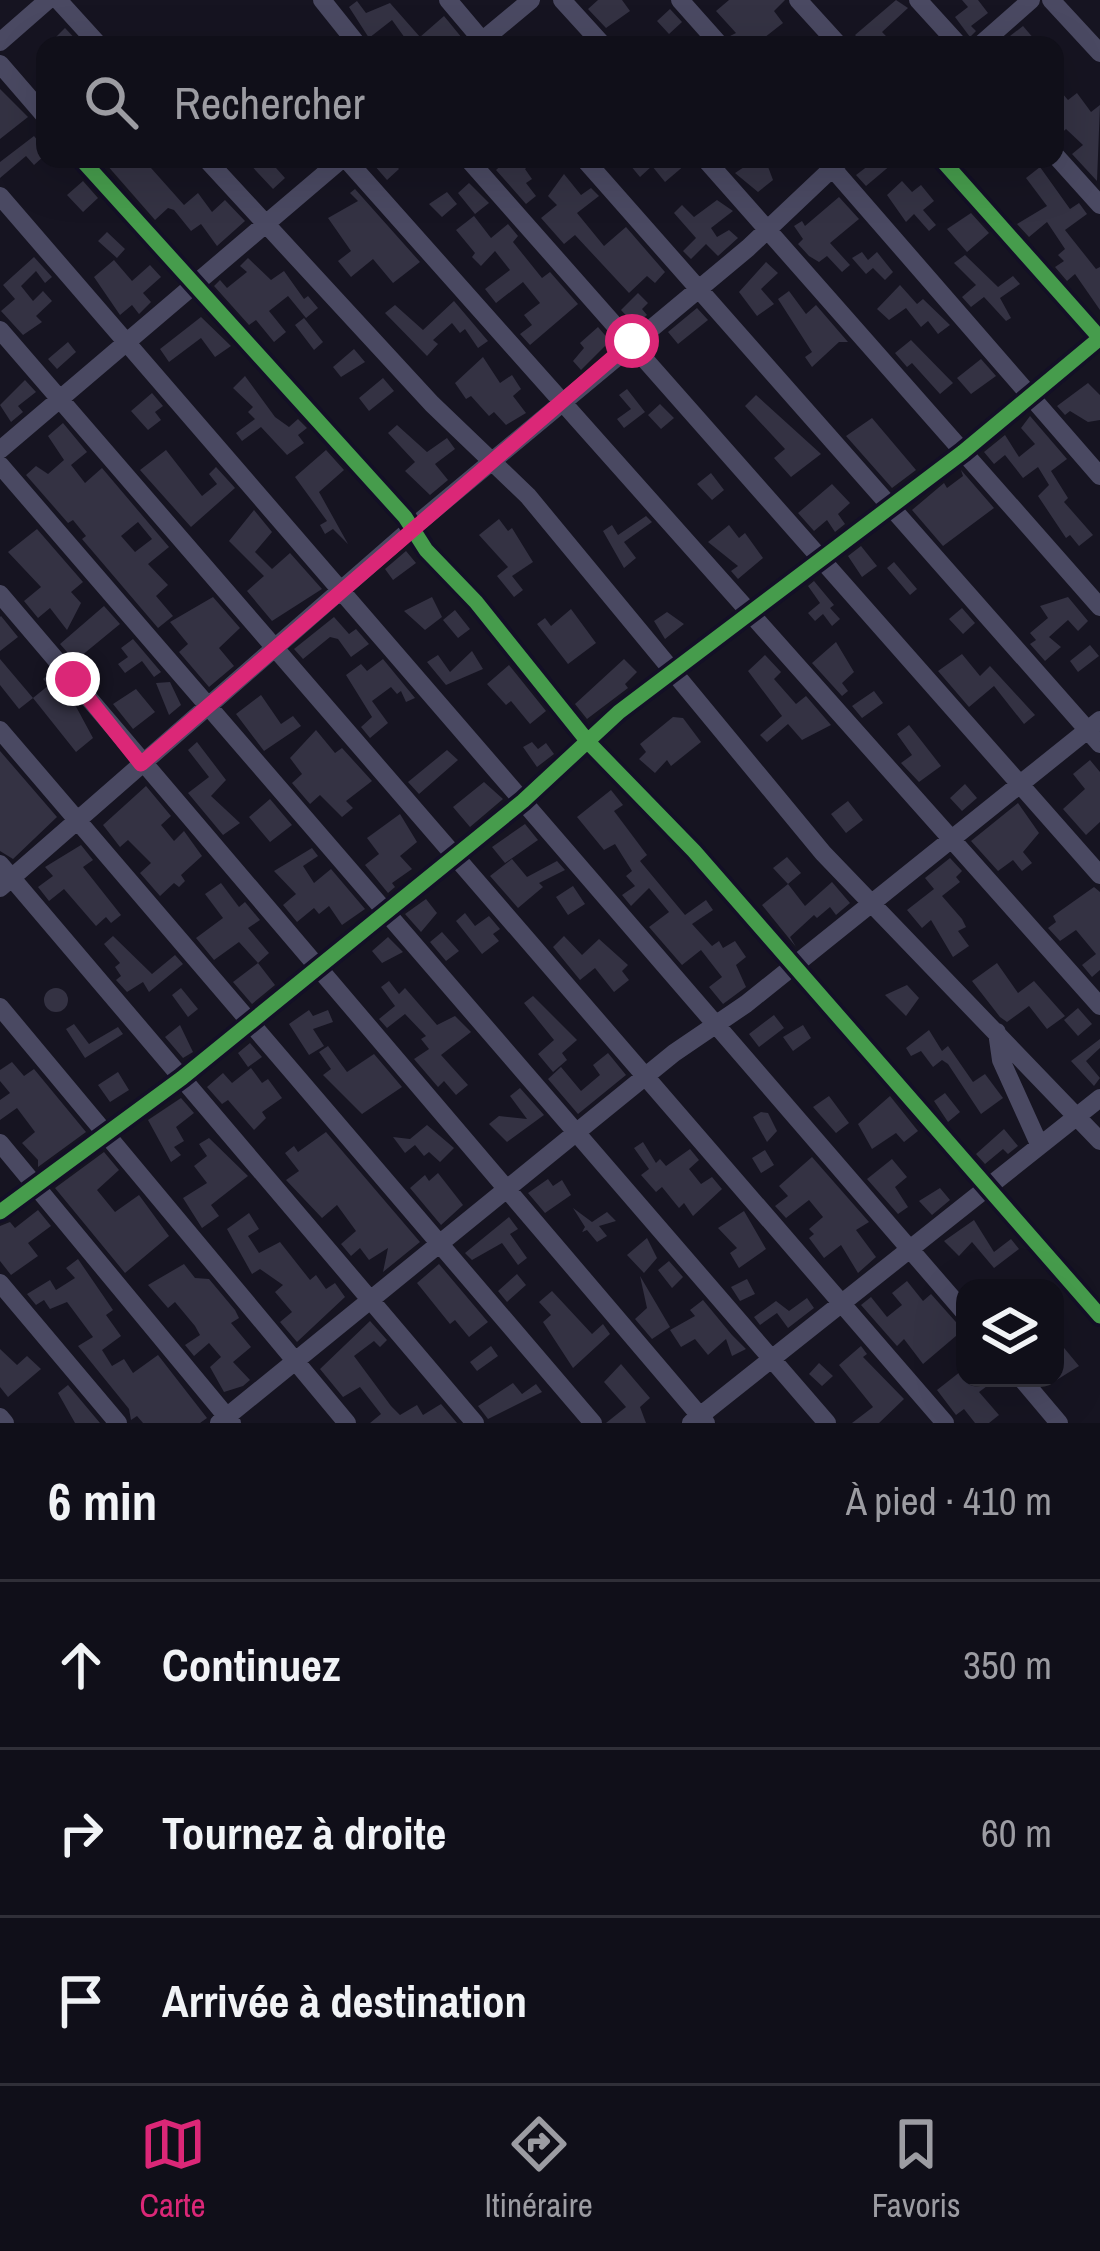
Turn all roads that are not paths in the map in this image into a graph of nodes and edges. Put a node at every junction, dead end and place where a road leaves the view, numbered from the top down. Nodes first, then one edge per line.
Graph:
1 (48, 0) edge
2 (58, 0) edge
3 (322, 0) edge
4 (448, 0) edge
5 (531, 0) edge
6 (562, 0) edge
7 (680, 0) edge
8 (798, 0) edge
9 (918, 0) edge
10 (1031, 0) edge
11 (1051, 0) edge
12 (91, 36) edge
13 (351, 36) edge
14 (476, 36) edge
15 (490, 36) edge
16 (595, 36) edge
17 (712, 36) edge
18 (831, 36) edge
19 (951, 36) edge
20 (990, 36) edge
21 (0, 41) edge
22 (1100, 53) edge
23 (0, 64) edge
24 (36, 106) edge
25 (1064, 164) edge
26 (89, 168) edge
27 (214, 168) edge
28 (333, 168) edge
29 (352, 168) edge
30 (476, 168) edge
31 (592, 168) edge
32 (713, 168) edge
33 (826, 168) edge
34 (837, 168) edge
35 (949, 168) edge
36 (0, 196) edge
37 (1100, 206) edge
38 (264, 226) junction
39 (767, 227) junction
40 (195, 284) junction
41 (697, 286) junction
42 (0, 330) edge
43 (1100, 338) edge
44 (632, 341) junction
45 (127, 342) junction
46 (1033, 395) junction
47 (564, 400) junction
48 (57, 402) junction
49 (0, 450) edge
50 (963, 452) junction
51 (494, 460) junction
52 (0, 464) edge
53 (1100, 476) edge
54 (892, 503) junction
55 (412, 528) junction
56 (820, 562) junction
57 (344, 590) junction
58 (0, 594) edge
59 (1100, 607) edge
60 (750, 617) junction
61 (277, 647) junction
62 (673, 676) junction
63 (209, 704) junction
64 (0, 730) edge
65 (1096, 731) edge
66 (589, 743) junction
67 (141, 764) junction
68 (1018, 787) junction
69 (523, 801) junction
70 (75, 818) junction
71 (950, 839) junction
72 (453, 858) junction
73 (1100, 875) edge
74 (4, 877) edge
75 (872, 902) junction
76 (386, 910) junction
77 (792, 963) junction
78 (316, 966) junction
79 (1100, 1006) edge
80 (0, 1007) edge
81 (248, 1020) junction
82 (716, 1023) junction
83 (997, 1031) junction
84 (649, 1076) junction
85 (182, 1078) junction
86 (1100, 1098) edge
87 (1077, 1115) junction
88 (107, 1131) junction
89 (576, 1136) junction
90 (1100, 1141) edge
91 (0, 1143) edge
92 (1039, 1144) junction
93 (36, 1185) junction
94 (986, 1187) junction
95 (509, 1190) junction
96 (0, 1212) edge
97 (439, 1245) junction
98 (910, 1249) junction
99 (0, 1282) edge
100 (369, 1301) junction
101 (956, 1303) edge
102 (841, 1305) junction
103 (1100, 1316) edge
104 (771, 1358) junction
105 (292, 1361) junction
106 (1029, 1387) edge
107 (699, 1420) edge
108 (226, 1421) edge
109 (118, 1423) edge
110 (347, 1423) edge
111 (475, 1423) edge
112 (593, 1423) edge
113 (826, 1423) edge
114 (945, 1423) edge
115 (1059, 1423) edge

1 - 21 street
2 - 12 street
3 - 13 street
4 - 14 street
5 - 15 street
6 - 16 street
7 - 17 street
8 - 18 street
9 - 19 street
10 - 20 street
11 - 22 street
23 - 24 street
25 - 37 street
26 - 40 street
27 - 38 street
28 - 38 street
29 - 47 street
30 - 44 street
31 - 41 street
32 - 39 street
33 - 39 street
34 - 46 street
35 - 43 street
36 - 45 street
38 - 40 street
38 - 51 street
39 - 41 street
39 - 50 street
40 - 45 street
40 - 55 street
41 - 44 street
41 - 54 street
42 - 48 street
43 - 46 street
44 - 47 street
44 - 56 street
45 - 48 street
45 - 57 street
46 - 50 street
46 - 53 street
47 - 51 street
47 - 60 street
48 - 49 street
48 - 61 street
50 - 54 street
50 - 59 street
51 - 55 street
51 - 62 street
52 - 63 street
54 - 56 street
54 - 65 street
55 - 57 street
55 - 66 street
56 - 60 street
56 - 68 street
57 - 61 street
57 - 69 street
58 - 67 street
60 - 62 street
60 - 71 street
61 - 63 street
61 - 72 street
62 - 66 street
62 - 75 street
63 - 67 street
63 - 76 street
64 - 70 street
65 - 68 street
66 - 69 street
66 - 77 street
67 - 70 street
67 - 78 street
68 - 71 street
68 - 73 street
69 - 72 street
69 - 82 street
70 - 74 street
70 - 81 street
71 - 75 street
71 - 79 street
72 - 76 street
72 - 84 street
74 - 85 street
75 - 77 street
75 - 83 street
76 - 78 street
76 - 89 street
77 - 82 street
77 - 94 street
78 - 81 street
78 - 95 street
80 - 88 street
81 - 85 street
81 - 97 street
82 - 84 street
82 - 98 street
83 - 87 street
83 - 92 street
84 - 89 street
84 - 102 street
85 - 88 street
85 - 100 street
86 - 87 street
87 - 90 street
87 - 92 street
88 - 93 street
88 - 105 street
89 - 95 street
89 - 104 street
91 - 93 street
92 - 94 street
93 - 96 street
93 - 108 street
94 - 98 street
94 - 103 street
95 - 97 street
95 - 107 street
97 - 100 street
97 - 112 street
98 - 101 street
98 - 102 street
99 - 109 street
100 - 105 street
100 - 111 street
102 - 104 street
102 - 114 street
104 - 107 street
104 - 113 street
105 - 108 street
105 - 110 street
106 - 115 street

